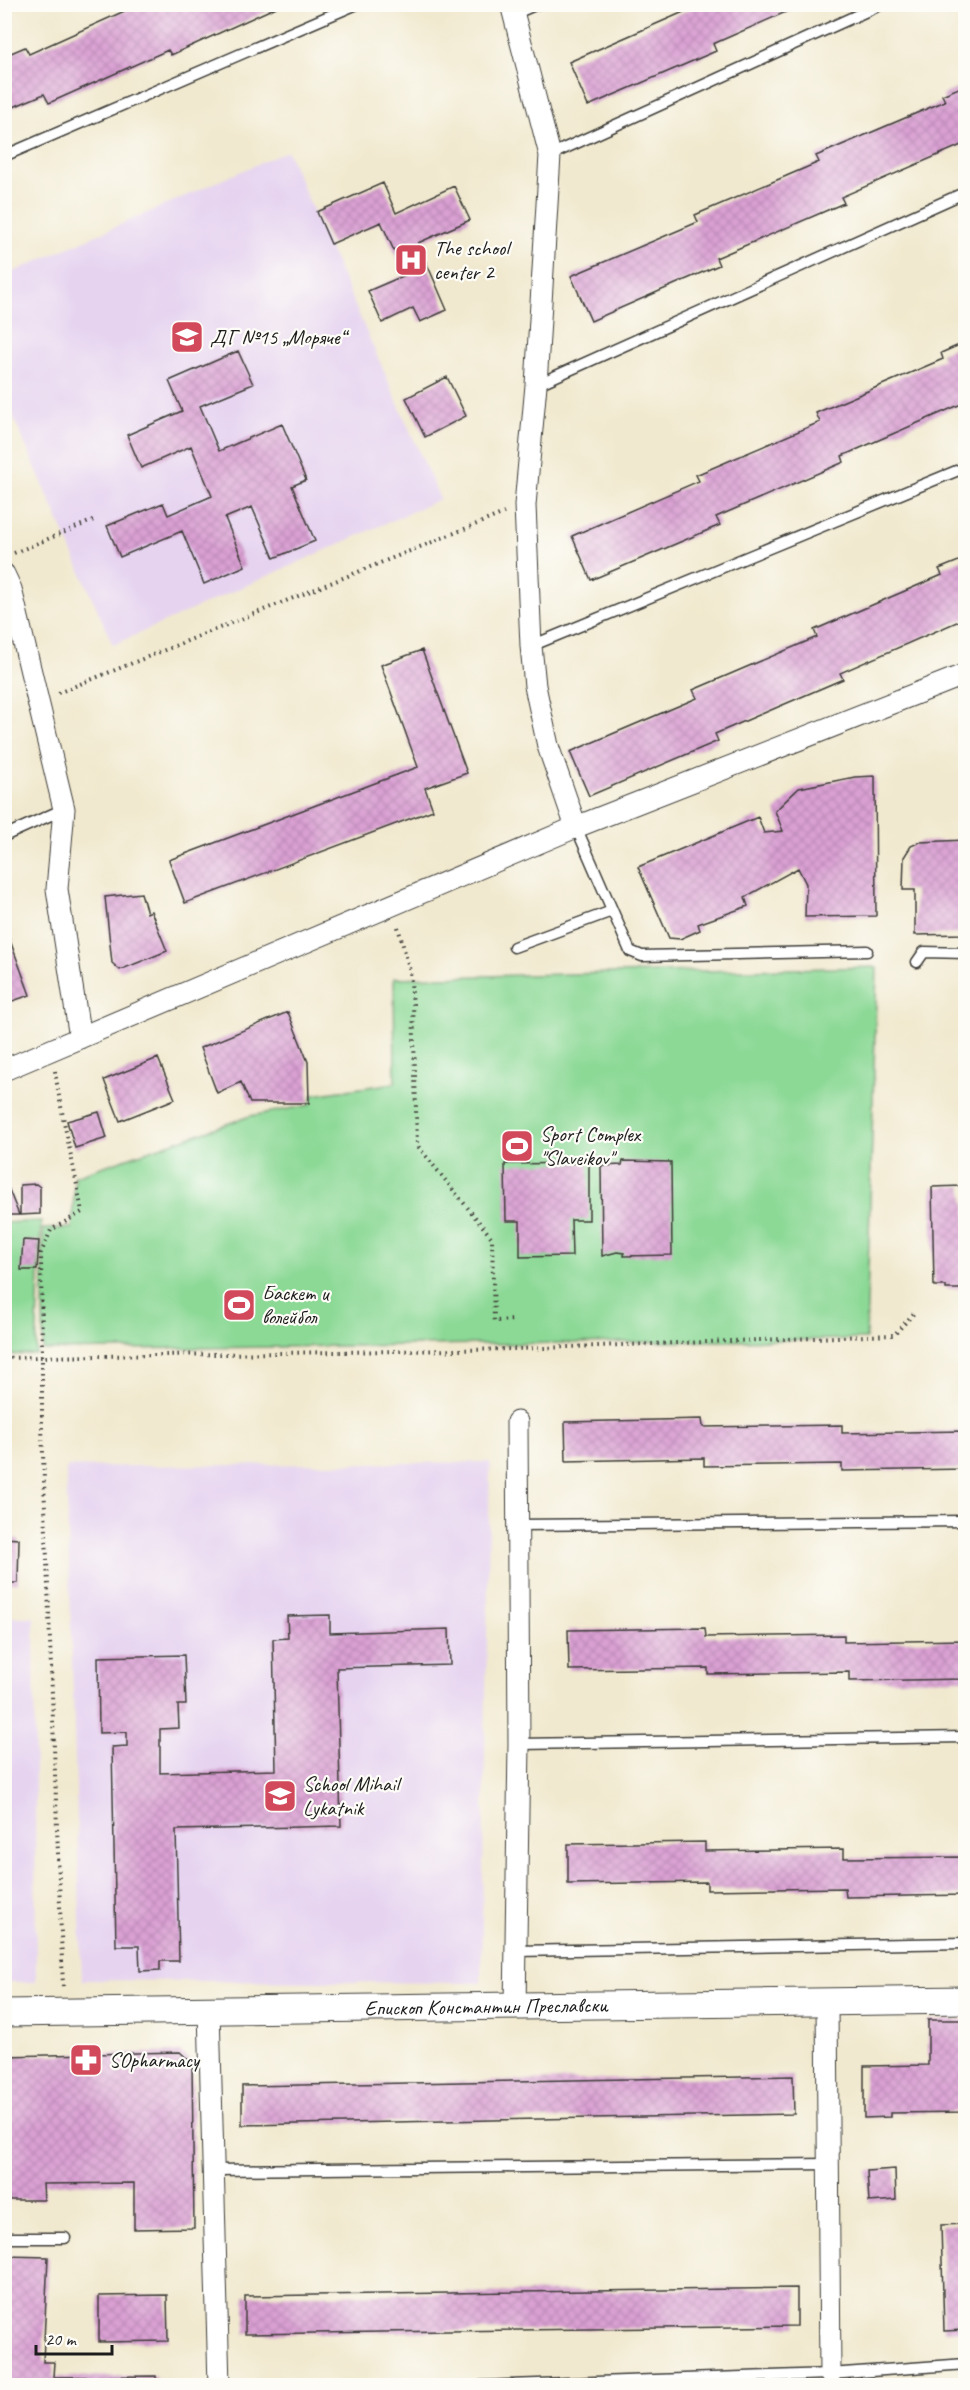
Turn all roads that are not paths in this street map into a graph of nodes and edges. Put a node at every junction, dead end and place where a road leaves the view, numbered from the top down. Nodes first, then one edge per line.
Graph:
1 (357, 4) edge
2 (537, 4) edge
3 (882, 4) edge
4 (513, 9) edge
5 (550, 155) junction
6 (4, 156) edge
7 (966, 192) edge
8 (536, 385) junction
9 (966, 467) edge
10 (7, 585) edge
11 (531, 646) junction
12 (966, 674) edge
13 (64, 809) junction
14 (576, 827) junction
15 (4, 836) edge
16 (612, 911) junction
17 (514, 947) dead end
18 (867, 951) dead end
19 (966, 953) edge
20 (917, 962) dead end
21 (80, 1038) junction
22 (4, 1070) edge
23 (517, 1422) dead end
24 (966, 1521) edge
25 (518, 1525) junction
26 (966, 1737) edge
27 (519, 1744) junction
28 (966, 1943) edge
29 (515, 1951) junction
30 (966, 2000) edge
31 (827, 2002) junction
32 (515, 2008) junction
33 (209, 2010) junction
34 (4, 2013) edge
35 (831, 2164) junction
36 (212, 2170) junction
37 (4, 2238) edge
38 (65, 2238) dead end
39 (966, 2364) edge
40 (830, 2374) junction
41 (219, 2385) edge
42 (482, 2385) edge

1 - 6 lane
2 - 4 lane
3 - 5 lane
4 - 5 street
5 - 8 street
7 - 8 lane
8 - 11 street
9 - 11 lane
10 - 13 street
11 - 14 street
12 - 14 street
13 - 15 lane
13 - 21 street
14 - 16 lane
14 - 21 street
16 - 17 lane
16 - 18 lane
19 - 20 lane
21 - 22 street
23 - 25 street
24 - 25 lane
25 - 27 street
26 - 27 lane
27 - 29 street
28 - 29 lane
29 - 32 street
30 - 31 street, Епископ Константин Преславски
31 - 32 street, Епископ Константин Преславски
31 - 35 street
32 - 33 street, Епископ Константин Преславски
33 - 34 street, Епископ Константин Преславски
33 - 36 street
35 - 36 lane
35 - 40 street
36 - 41 street
37 - 38 lane
39 - 40 lane
40 - 42 lane

